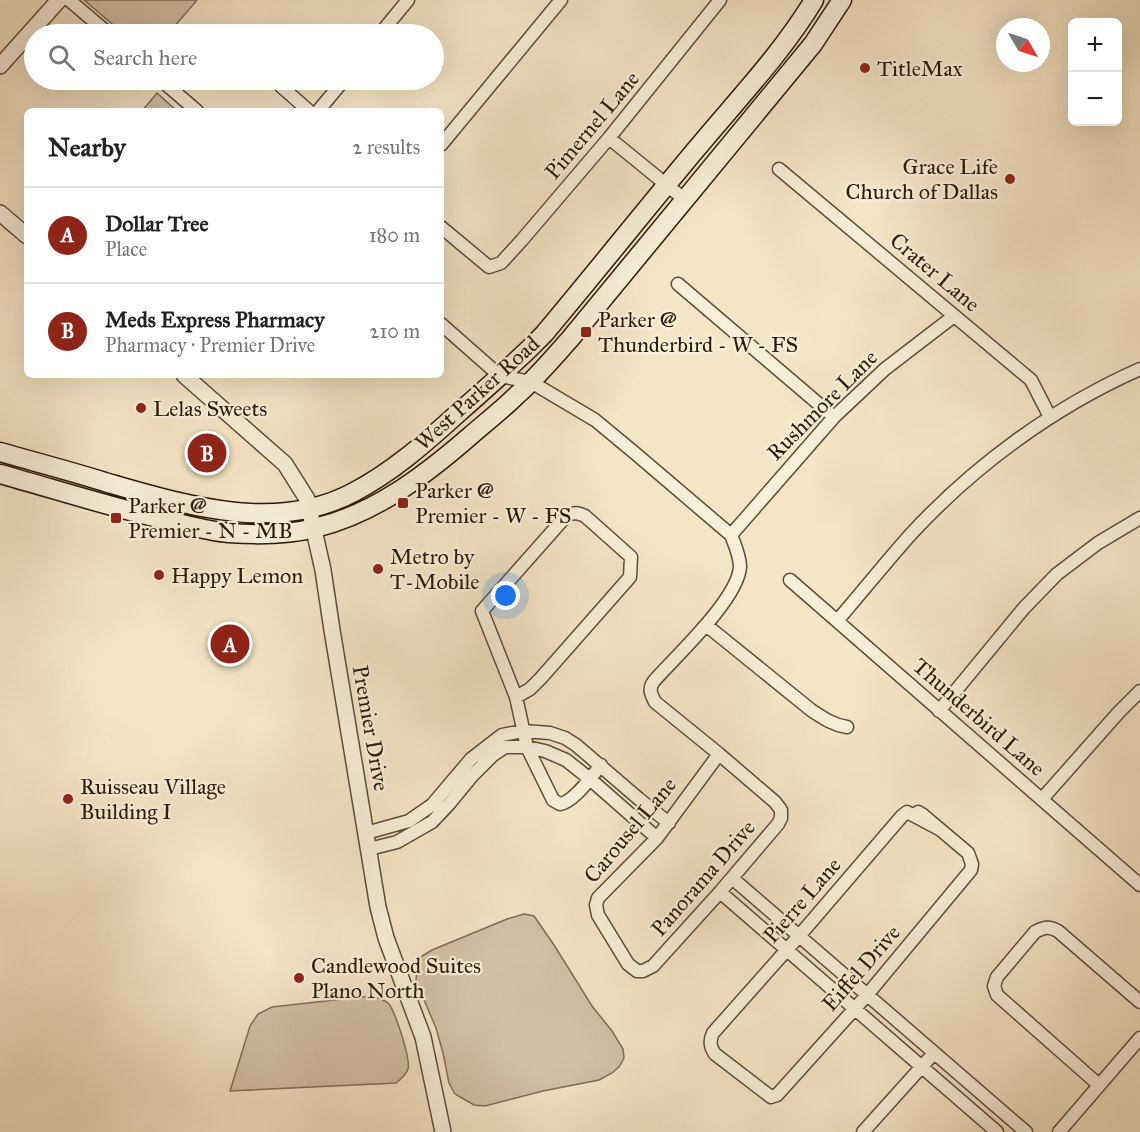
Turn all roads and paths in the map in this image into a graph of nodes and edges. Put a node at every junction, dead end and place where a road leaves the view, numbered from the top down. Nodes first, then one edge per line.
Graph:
1 (59, 0) edge
2 (69, 0) edge
3 (408, 0) edge
4 (561, 0) edge
5 (720, 0) edge
6 (814, 0) edge
7 (842, 0) edge
8 (38, 24) edge
9 (97, 24) edge
10 (388, 24) edge
11 (24, 39) edge
12 (779, 50) junction
13 (0, 66) edge
14 (795, 66) junction
15 (173, 90) edge
16 (285, 90) edge
17 (336, 90) edge
18 (194, 108) edge
19 (306, 108) edge
20 (321, 108) edge
21 (609, 138) junction
22 (444, 141) edge
23 (779, 169) dead end
24 (666, 184) junction
25 (684, 199) junction
26 (0, 213) edge
27 (444, 230) edge
28 (24, 233) edge
29 (678, 284) dead end
30 (954, 316) junction
31 (444, 327) edge
32 (1140, 369) edge
33 (500, 376) junction
34 (187, 378) edge
35 (531, 382) junction
36 (834, 417) junction
37 (1050, 417) junction
38 (418, 450) junction
39 (0, 452) edge
40 (432, 468) junction
41 (0, 474) edge
42 (89, 477) junction
43 (84, 499) junction
44 (309, 510) junction
45 (1140, 518) edge
46 (313, 529) junction
47 (731, 536) junction
48 (790, 580) dead end
49 (837, 621) junction
50 (705, 625) junction
51 (1140, 691) edge
52 (516, 697) junction
53 (939, 711) junction
54 (847, 727) dead end
55 (523, 730) junction
56 (565, 738) junction
57 (527, 747) junction
58 (719, 754) junction
59 (556, 756) junction
60 (601, 765) junction
61 (590, 779) junction
62 (457, 784) junction
63 (639, 799) junction
64 (1042, 799) junction
65 (628, 812) junction
66 (669, 823) junction
67 (939, 828) joint
68 (366, 833) junction
69 (657, 838) junction
70 (369, 849) junction
71 (732, 878) junction
72 (1140, 885) edge
73 (720, 892) junction
74 (799, 936) junction
75 (787, 950) junction
76 (648, 969) joint
77 (867, 995) junction
78 (1140, 1002) edge
79 (855, 1009) junction
80 (892, 1017) junction
81 (880, 1030) junction
82 (1140, 1038) edge
83 (934, 1053) junction
84 (921, 1067) junction
85 (964, 1079) junction
86 (1099, 1085) junction
87 (952, 1093) junction
88 (777, 1095) joint
89 (1000, 1111) junction
90 (989, 1130) edge
91 (1023, 1131) edge
92 (442, 1132) edge
93 (863, 1132) edge
94 (1059, 1132) edge

1 - 8 street
2 - 9 street
3 - 10 street
4 - 22 street
5 - 21 street, Pimernel Lane
6 - 12 main road, West Parker Road
7 - 14 main road, West Parker Road
11 - 13 street
12 - 14 main road
12 - 24 main road, West Parker Road
14 - 25 main road, West Parker Road
15 - 18 street
16 - 19 street
17 - 20 street
21 - 24 street
21 - 27 street, Pimernel Lane
23 - 30 street, Crater Lane
24 - 25 street
24 - 33 main road, West Parker Road
25 - 35 main road, West Parker Road
26 - 28 street
29 - 36 street
30 - 36 street, Rushmore Lane
30 - 37 street, Crater Lane
31 - 33 street
32 - 37 street
33 - 35 street
33 - 38 main road, West Parker Road
34 - 44 street, Premier Drive
35 - 40 main road, West Parker Road
35 - 47 street
36 - 47 street, Rushmore Lane
37 - 49 street
38 - 40 main road
38 - 44 main road, West Parker Road
39 - 42 main road, West Parker Road
40 - 46 main road, West Parker Road
41 - 43 main road, West Parker Road
42 - 43 main road
42 - 44 main road, West Parker Road
43 - 46 main road, West Parker Road
44 - 46 street, Premier Drive
45 - 53 street
46 - 68 street, Premier Drive
47 - 50 street
48 - 49 street, Thunderbird Lane
49 - 53 street, Thunderbird Lane
50 - 54 street
50 - 58 street
51 - 64 street
52 - 52 street
52 - 55 street
53 - 64 street, Thunderbird Lane
55 - 56 street
55 - 57 street
55 - 62 street
56 - 59 street
56 - 60 street
57 - 59 street
57 - 61 street
57 - 62 street
58 - 66 street, Carousel Lane
58 - 71 street, Panorama Drive
59 - 61 street
60 - 61 street
60 - 63 street
61 - 65 street
62 - 68 street
62 - 70 street
63 - 65 street
63 - 66 street
64 - 72 street, Thunderbird Lane
65 - 69 street
66 - 69 street, Carousel Lane
67 - 74 street, Pierre Lane
67 - 77 street, Eiffel Drive
68 - 70 street, Premier Drive
69 - 76 street, Carousel Lane
70 - 92 street, Premier Drive
71 - 73 street, Panorama Drive
71 - 74 street
73 - 75 street
73 - 76 street, Panorama Drive
74 - 75 street, Pierre Lane
74 - 77 street
75 - 79 street
75 - 88 street, Pierre Lane
77 - 79 street, Eiffel Drive
77 - 80 street
78 - 86 street
79 - 81 street
79 - 88 street, Eiffel Drive
80 - 81 street
80 - 83 street
81 - 84 street
82 - 86 street
83 - 84 street
83 - 85 street
84 - 87 street
84 - 93 street
85 - 87 street
85 - 89 street
86 - 94 street
87 - 90 street
89 - 90 street
89 - 91 street

